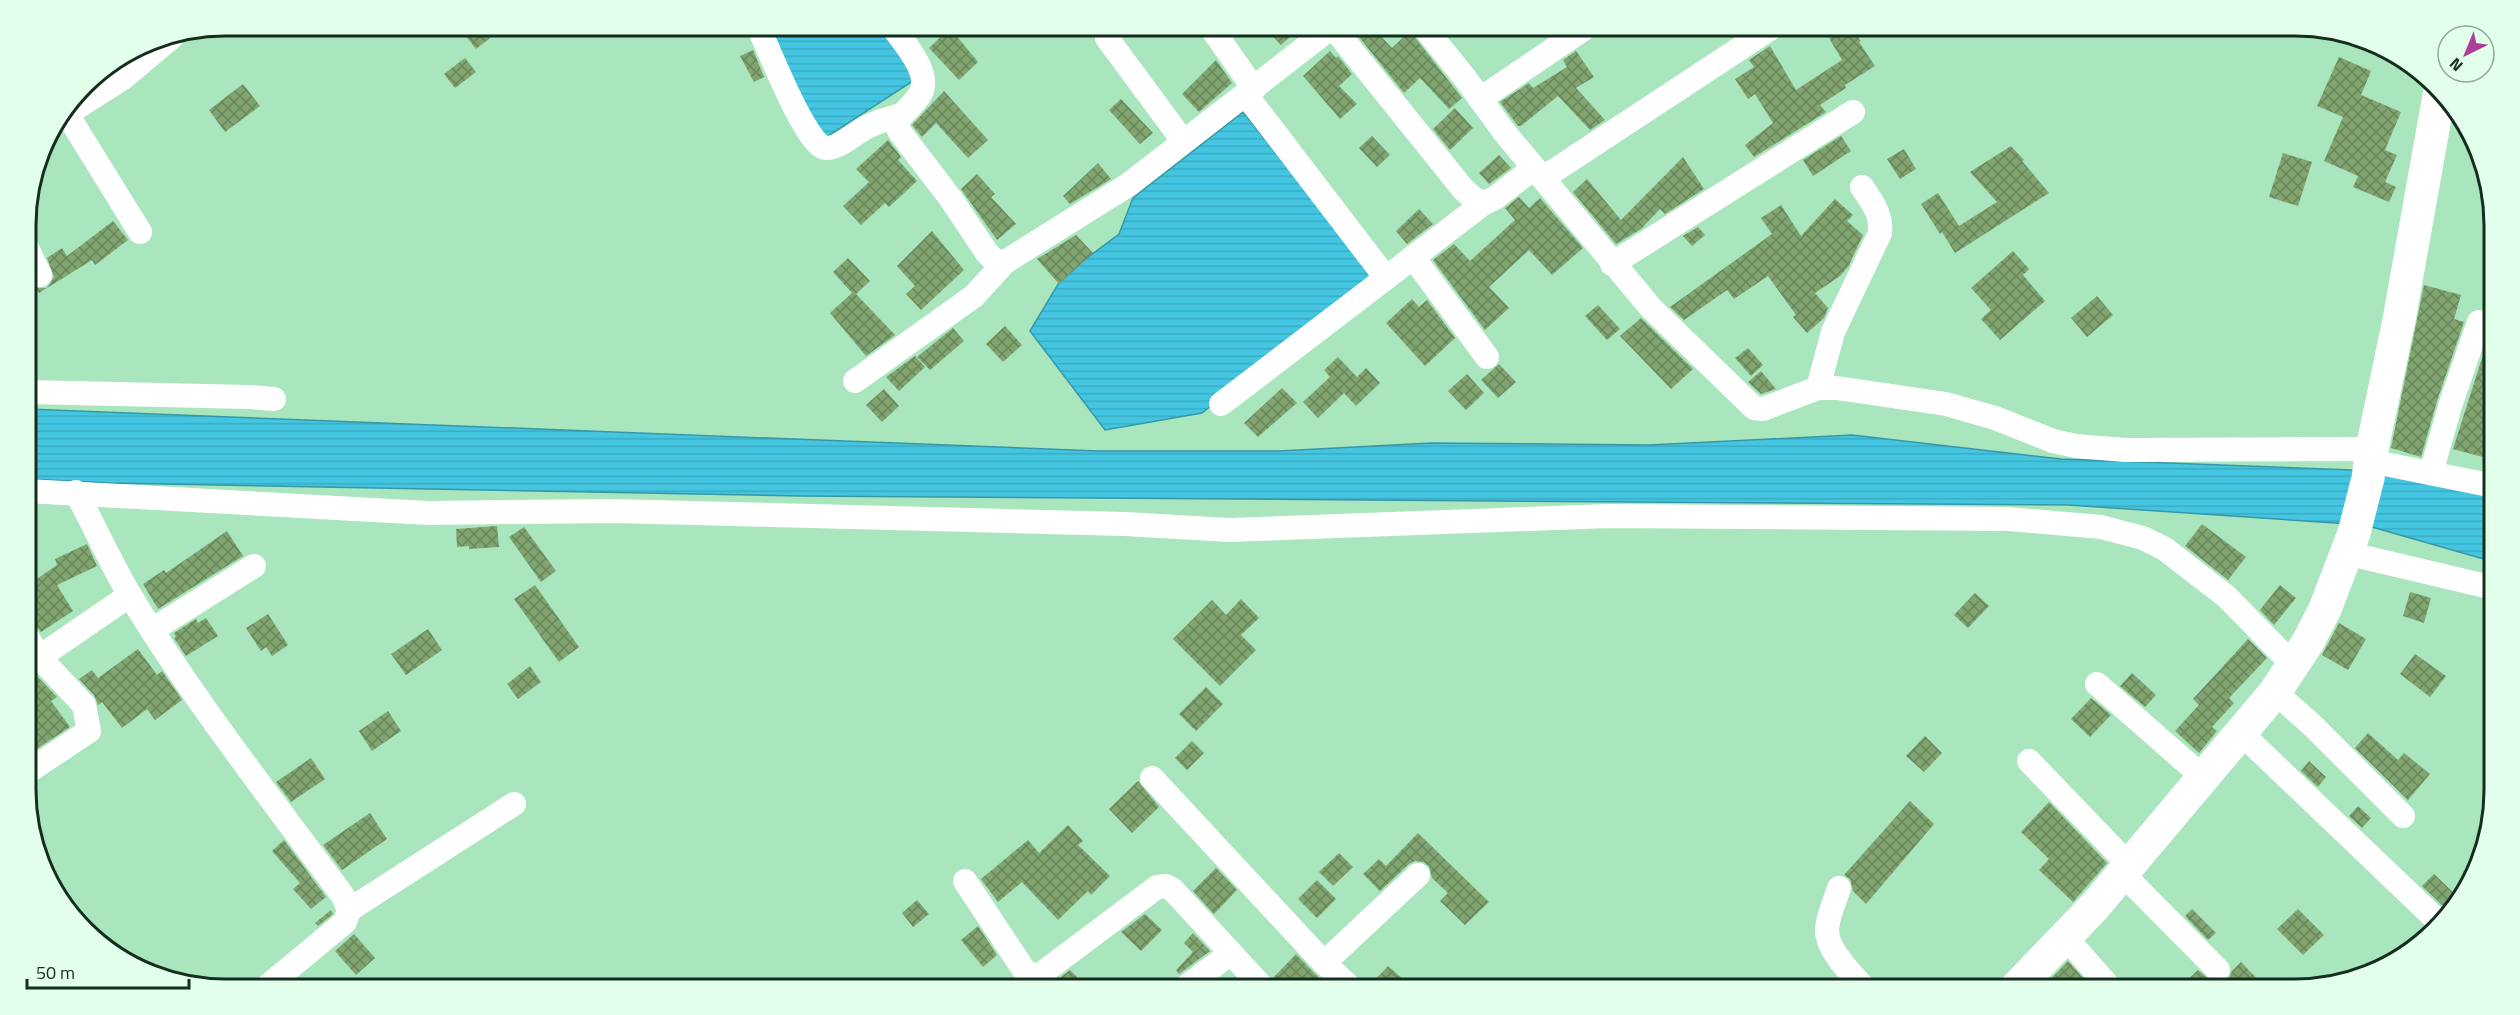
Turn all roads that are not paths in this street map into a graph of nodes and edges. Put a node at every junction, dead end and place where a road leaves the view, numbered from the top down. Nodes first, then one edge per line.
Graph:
1 (762, 36) edge
2 (898, 36) edge
3 (1216, 36) edge
4 (1320, 36) edge
5 (1341, 36) edge
6 (1431, 36) edge
7 (1573, 36) edge
8 (1758, 36) edge
9 (1107, 38) dead end
10 (153, 50) edge
11 (1250, 92) junction
12 (1480, 99) junction
13 (2442, 107) edge
14 (77, 108) edge
15 (1852, 112) dead end
16 (902, 114) junction
17 (67, 121) edge
18 (1183, 141) junction
19 (1539, 173) junction
20 (1862, 187) dead end
21 (1484, 203) junction
22 (140, 232) dead end
23 (1413, 257) junction
24 (1005, 262) junction
25 (1612, 264) junction
26 (36, 267) edge
27 (40, 275) dead end
28 (1386, 278) junction
29 (2479, 322) dead end
30 (1487, 357) dead end
31 (855, 381) dead end
32 (1818, 388) junction
33 (36, 392) edge
34 (274, 399) dead end
35 (1221, 404) dead end
36 (2370, 463) junction
37 (2431, 473) junction
38 (2484, 484) edge
39 (36, 491) edge
40 (76, 492) junction
41 (2350, 543) junction
42 (254, 566) dead end
43 (2484, 585) edge
44 (130, 595) junction
45 (152, 630) junction
46 (36, 651) edge
47 (36, 657) edge
48 (2285, 679) junction
49 (2097, 684) dead end
50 (2241, 733) junction
51 (2029, 761) dead end
52 (36, 766) edge
53 (1152, 778) dead end
54 (2204, 778) junction
55 (514, 804) dead end
56 (2403, 816) dead end
57 (2126, 870) junction
58 (1418, 875) dead end
59 (965, 881) dead end
60 (1839, 888) dead end
61 (350, 910) junction
62 (2434, 918) edge
63 (2066, 938) junction
64 (1231, 953) junction
65 (1324, 963) junction
66 (2218, 970) dead end
67 (277, 979) edge
68 (1032, 979) edge
69 (1038, 979) edge
70 (1197, 979) edge
71 (1255, 979) edge
72 (1341, 979) edge
73 (1857, 979) edge
74 (2025, 979) edge
75 (2102, 979) edge

1 - 16 street
2 - 16 street
3 - 11 street
4 - 11 street
5 - 21 street
6 - 12 street
7 - 12 street
8 - 19 street
9 - 18 street
10 - 14 street
11 - 18 street
11 - 28 street
12 - 19 street
13 - 36 street
15 - 25 street
16 - 24 street
17 - 22 street
18 - 24 street
19 - 21 street
19 - 25 street
20 - 32 street
21 - 23 street
23 - 28 street
23 - 30 street
24 - 31 street
25 - 32 street
26 - 27 street
28 - 35 street
29 - 37 street
32 - 36 street
33 - 34 street
36 - 37 street
36 - 41 street
37 - 38 street
39 - 40 street
40 - 44 street
40 - 48 street
41 - 43 street
41 - 48 street
42 - 45 street
44 - 45 street
44 - 46 street
45 - 61 street
47 - 52 street
48 - 50 street
48 - 56 street
49 - 54 street
50 - 54 street
50 - 62 street
51 - 57 street
53 - 65 street
54 - 57 street
55 - 61 street
57 - 63 street
57 - 66 street
58 - 65 street
59 - 68 street
60 - 73 street
61 - 67 street
63 - 74 street
63 - 75 street
64 - 69 street
64 - 70 street
64 - 71 street
65 - 72 street

